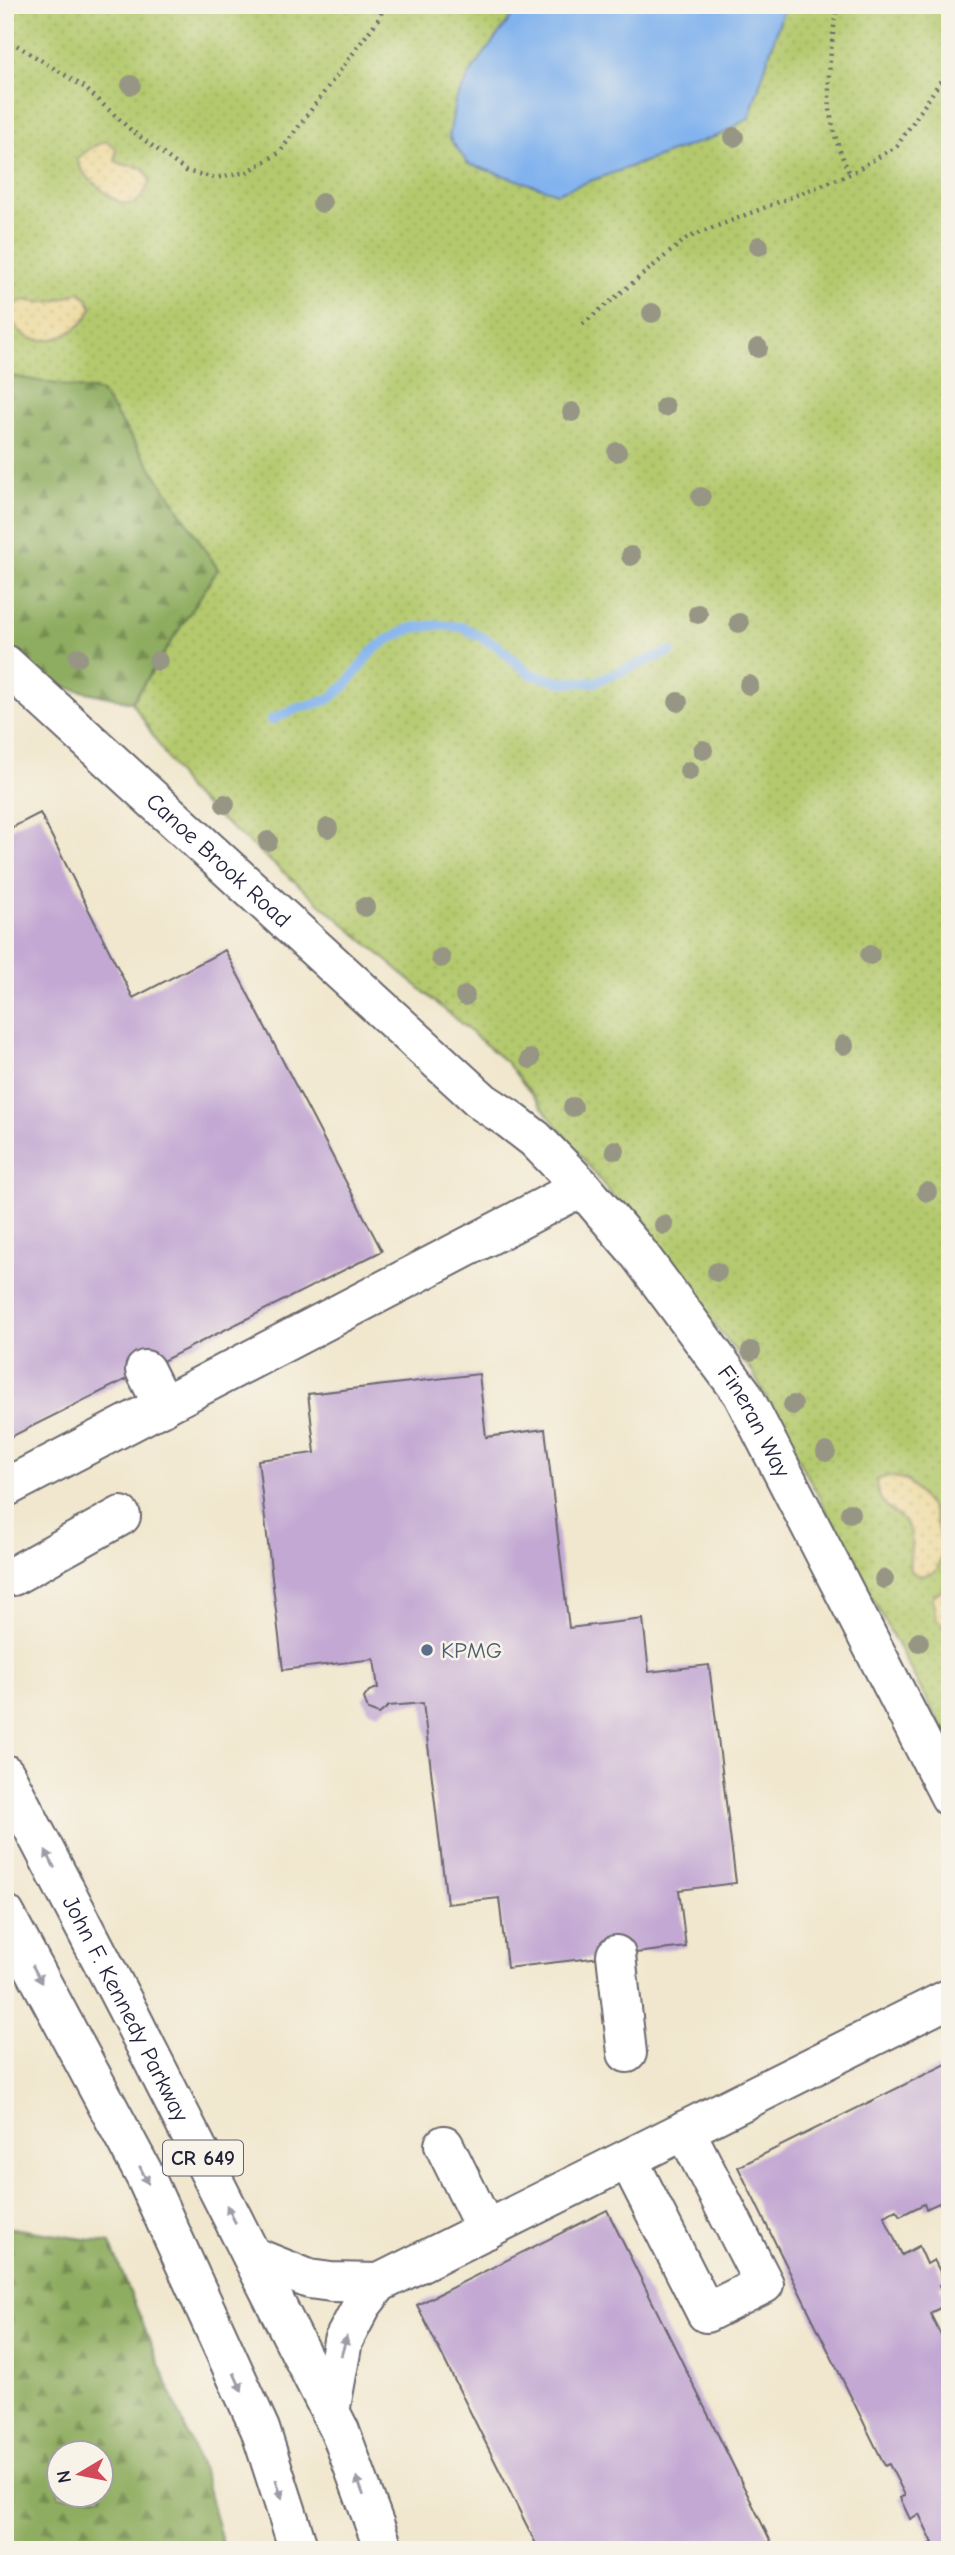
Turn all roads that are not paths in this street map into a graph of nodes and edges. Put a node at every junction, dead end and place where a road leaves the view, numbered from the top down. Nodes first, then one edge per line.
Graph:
1 (5, 664) edge
2 (483, 1102) joint
3 (582, 1187) junction
4 (145, 1370) dead end
5 (163, 1406) junction
6 (5, 1488) edge
7 (121, 1516) dead end
8 (13, 1576) dead end
9 (5, 1774) edge
10 (950, 1797) edge
11 (5, 1914) edge
12 (615, 1955) dead end
13 (950, 1998) edge
14 (627, 2053) dead end
15 (685, 2130) junction
16 (444, 2145) dead end
17 (628, 2159) junction
18 (486, 2230) junction
19 (252, 2256) junction
20 (379, 2283) junction
21 (330, 2412) junction
22 (299, 2550) edge
23 (384, 2550) edge

1 - 2 main road, Canoe Brook Road
2 - 3 main road, Fineran Way
3 - 5 main road
3 - 10 main road, Fineran Way
4 - 5 main road
5 - 6 main road
7 - 8 main road
19 -> 9 main road, John F. Kennedy Parkway / CR 649
11 -> 22 main road, CR 649
12 - 14 main road
13 - 15 main road
15 - 17 main road
15 - 17 main road
16 - 18 main road
17 - 18 main road
18 - 20 main road
19 - 20 main road
19 - 21 main road, John F. Kennedy Parkway / CR 649
21 -> 20 main road
23 -> 21 main road, John F. Kennedy Parkway / CR 649

